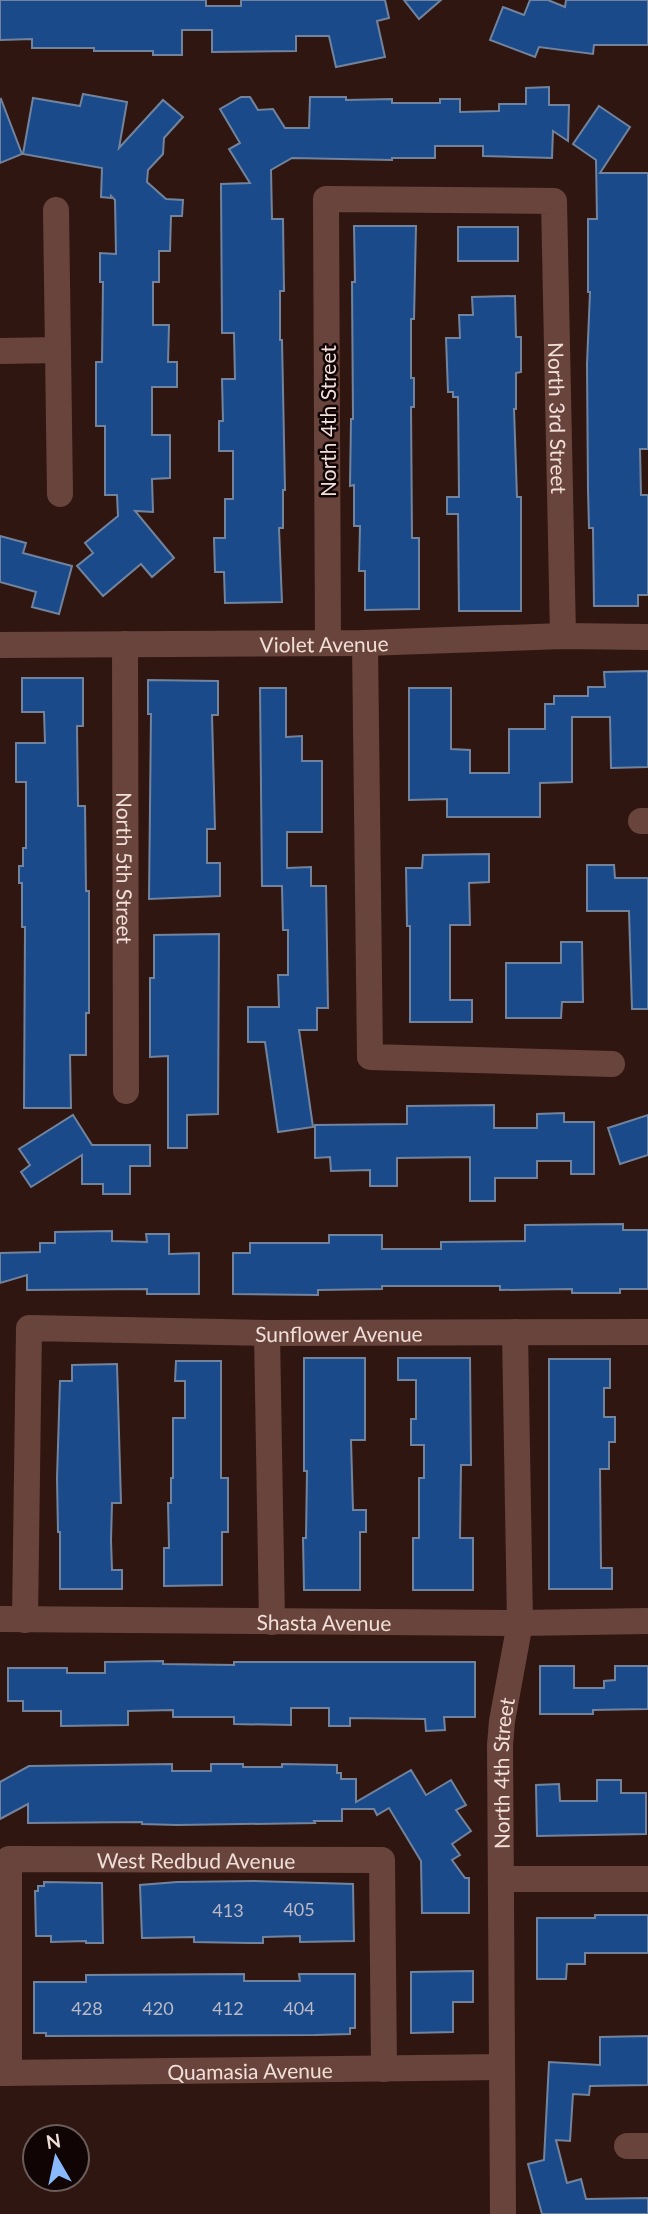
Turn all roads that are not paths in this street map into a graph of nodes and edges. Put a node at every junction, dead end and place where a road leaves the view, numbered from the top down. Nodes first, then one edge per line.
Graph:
1 (554, 201) joint
2 (56, 210) dead end
3 (58, 350) junction
4 (0, 351) edge
5 (60, 494) dead end
6 (563, 636) junction
7 (648, 637) edge
8 (328, 643) junction
9 (365, 643) junction
10 (125, 644) junction
11 (0, 645) edge
12 (612, 1064) dead end
13 (126, 1091) dead end
14 (515, 1332) junction
15 (648, 1332) edge
16 (267, 1333) junction
17 (12, 1620) edge
18 (648, 1621) edge
19 (272, 1622) junction
20 (520, 1623) junction
21 (500, 1879) junction
22 (648, 1879) edge
23 (502, 2067) junction
24 (384, 2069) junction
25 (4, 2073) edge
26 (503, 2214) edge

1 - 6 street, North 3rd Street
1 - 8 street, North 4th Street
2 - 3 street
3 - 4 street
3 - 5 street
6 - 7 street, Violet Avenue
6 - 9 street, Violet Avenue
8 - 9 street, Violet Avenue
8 - 10 street, Violet Avenue
9 - 12 street
10 - 11 street, Violet Avenue
10 - 13 street, North 5th Street
14 - 15 street, Sunflower Avenue
14 - 16 street, Sunflower Avenue
14 - 20 street, North 4th Street
16 - 17 street, Sunflower Avenue
16 - 19 street
17 - 19 street, Shasta Avenue
18 - 20 street, Shasta Avenue
19 - 20 street, Shasta Avenue
20 - 21 street, North 4th Street
21 - 22 street
21 - 23 street, North 4th Street
23 - 24 street, Quamasia Avenue
23 - 26 street, North 4th Street
24 - 25 street, Quamasia Avenue
24 - 25 street, West Redbud Avenue

